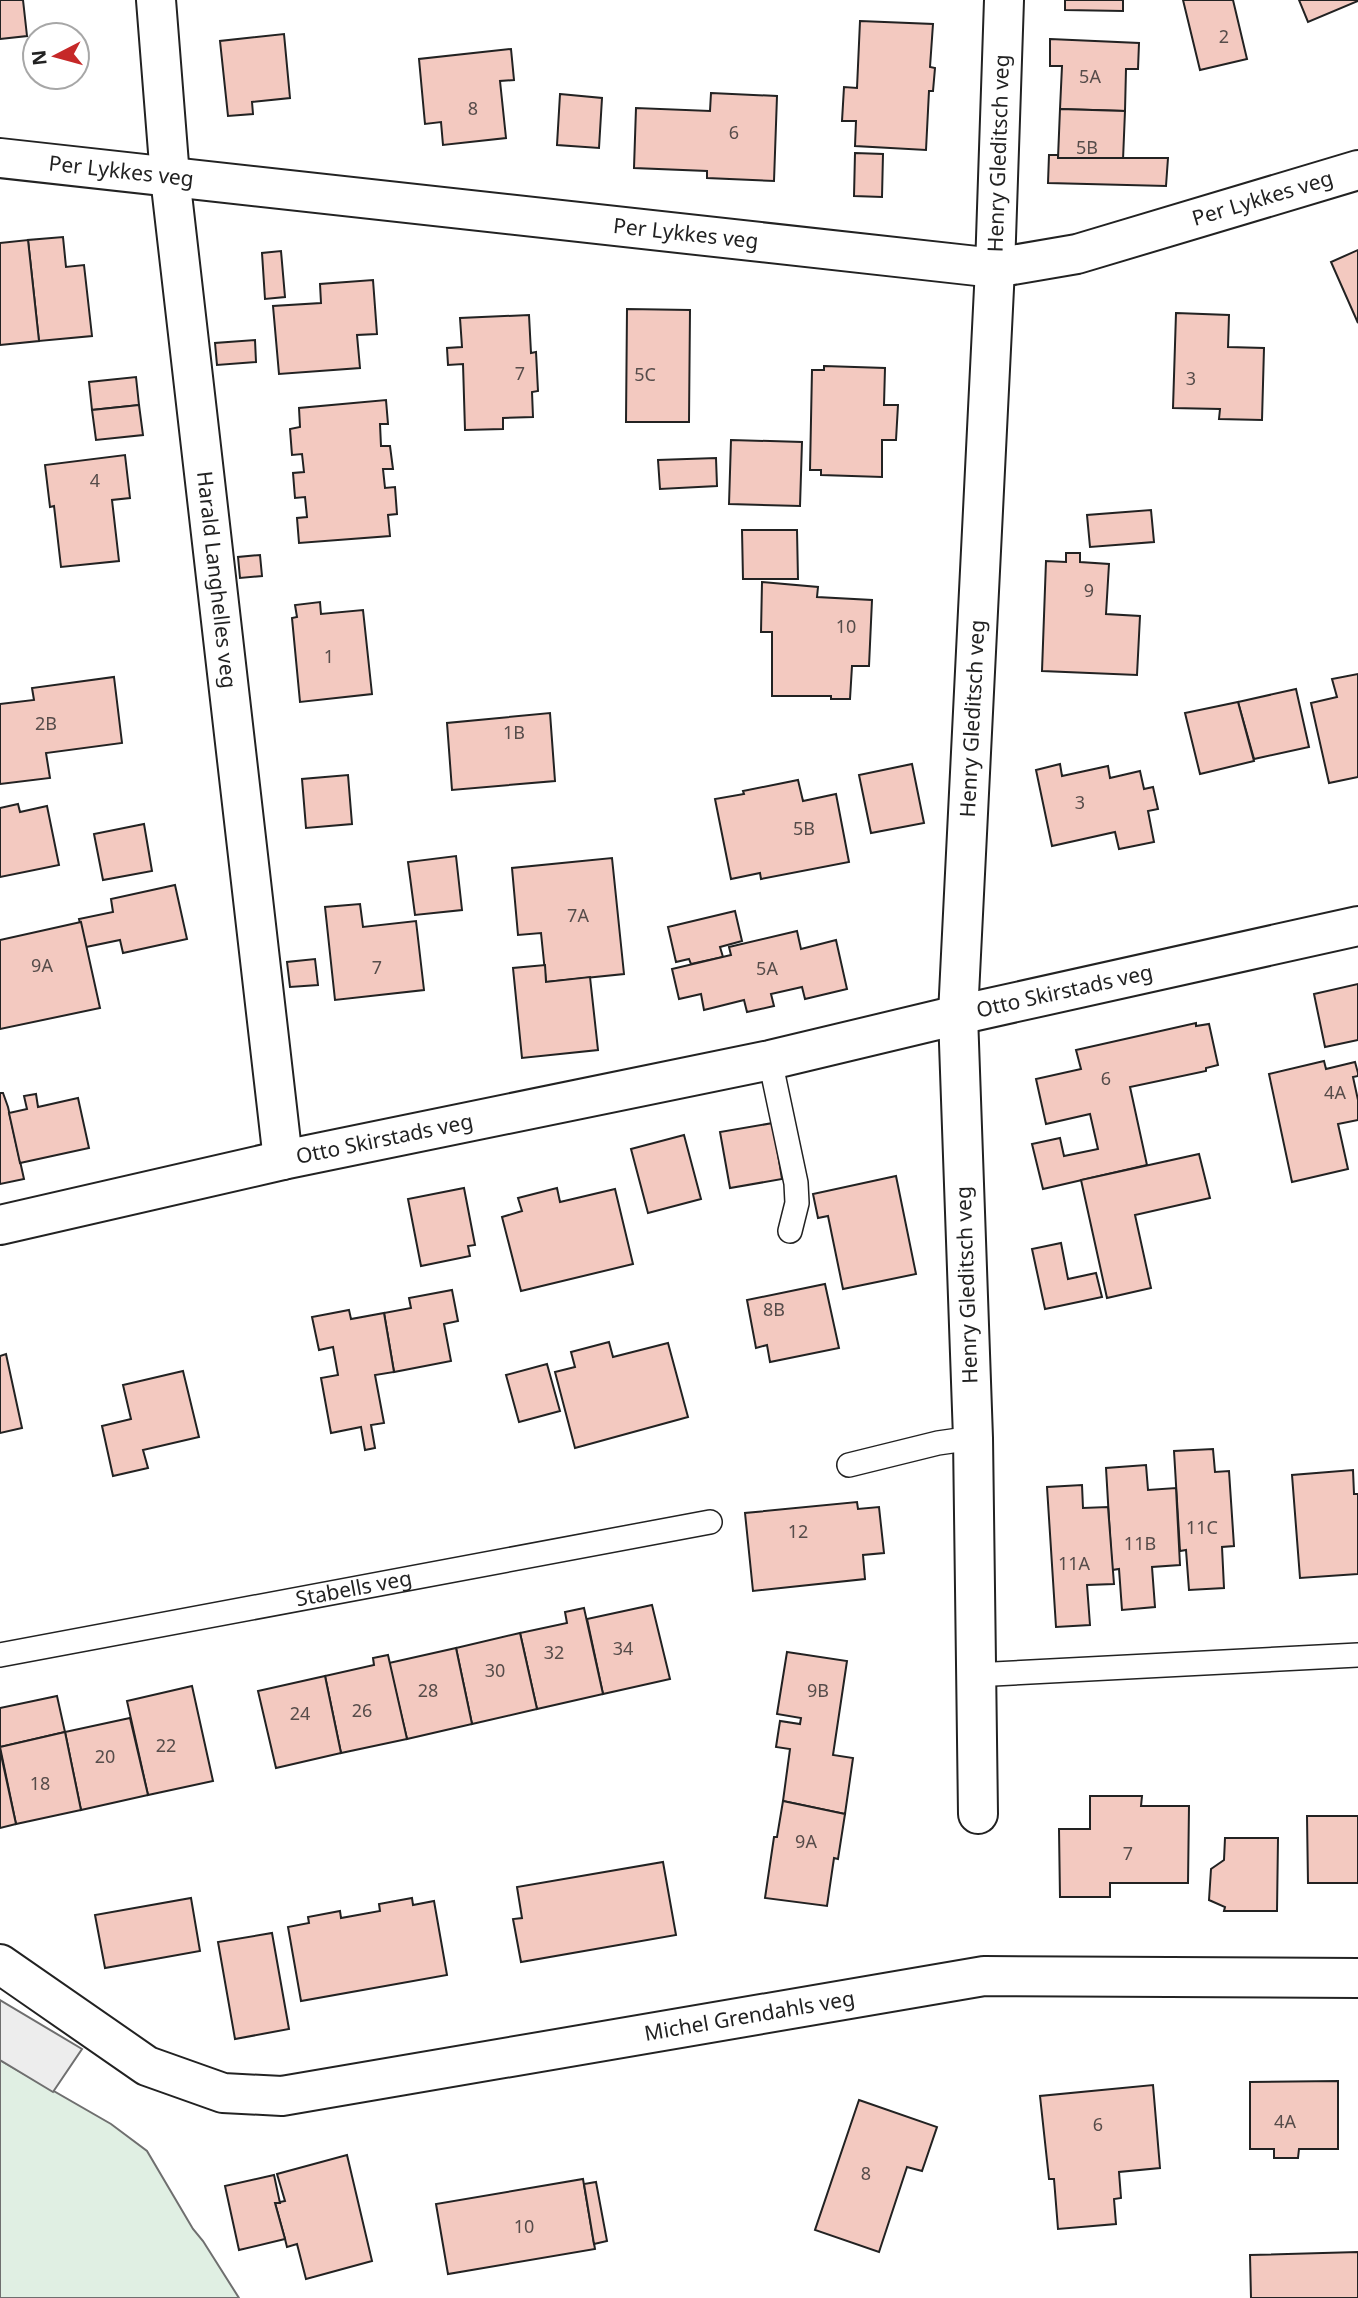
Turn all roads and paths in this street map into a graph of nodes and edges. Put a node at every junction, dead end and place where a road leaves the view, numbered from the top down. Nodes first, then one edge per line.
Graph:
1 (156, 0) edge
2 (1004, 0) edge
3 (0, 158) edge
4 (1358, 170) edge
5 (170, 177) junction
6 (995, 268) junction
7 (1358, 926) edge
8 (958, 1015) junction
9 (771, 1060) junction
10 (283, 1160) junction
11 (0, 1225) edge
12 (790, 1231) dead end
13 (973, 1438) junction
14 (849, 1465) dead end
15 (710, 1522) dead end
16 (0, 1655) edge
17 (1358, 1655) edge
18 (974, 1675) junction
19 (978, 1814) dead end
20 (0, 1964) edge
21 (1358, 1978) edge

1 - 5 street, Harald Langhelles veg
2 - 6 street, Henry Gleditsch veg
3 - 5 street, Per Lykkes veg
4 - 6 street, Per Lykkes veg
5 - 6 street, Per Lykkes veg
5 - 10 street, Harald Langhelles veg
6 - 8 street, Henry Gleditsch veg
7 - 8 street, Otto Skirstads veg
8 - 9 street, Otto Skirstads veg
8 - 13 street, Henry Gleditsch veg
9 - 10 street, Otto Skirstads veg
9 - 12 lane
10 - 11 street, Otto Skirstads veg
13 - 14 lane
13 - 18 street, Henry Gleditsch veg
15 - 16 lane, Stabells veg
17 - 18 lane
18 - 19 street, Henry Gleditsch veg
20 - 21 street, Michel Grendahls veg

